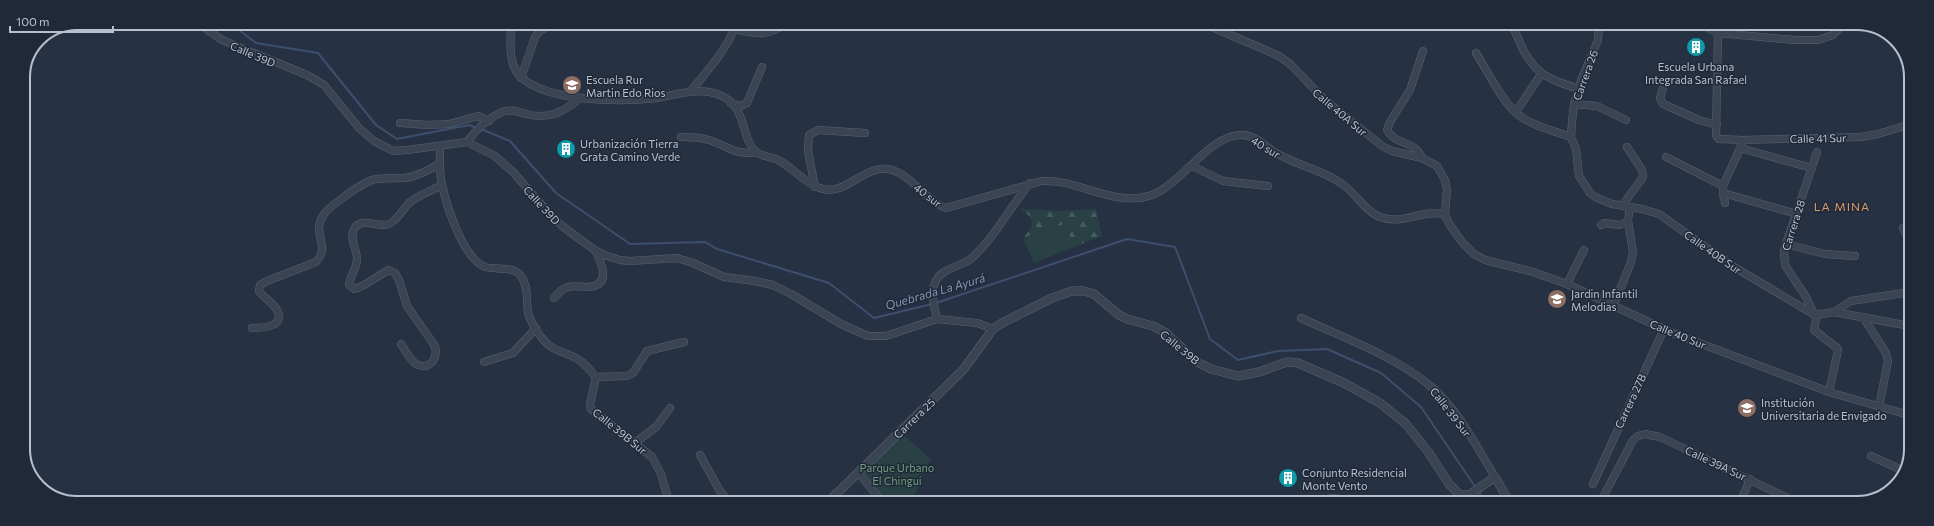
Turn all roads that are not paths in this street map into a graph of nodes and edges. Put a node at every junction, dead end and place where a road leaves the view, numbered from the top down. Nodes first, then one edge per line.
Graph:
1 (208, 30) edge
2 (511, 30) edge
3 (542, 30) edge
4 (734, 30) edge
5 (745, 30) edge
6 (773, 30) edge
7 (1219, 30) edge
8 (1514, 30) edge
9 (1599, 30) edge
10 (1712, 30) edge
11 (1838, 30) edge
12 (769, 32) joint
13 (1718, 33) junction
14 (1423, 51) dead end
15 (1476, 53) dead end
16 (762, 67) dead end
17 (1540, 74) junction
18 (521, 78) junction
19 (1663, 88) dead end
20 (1579, 89) junction
21 (690, 92) junction
22 (580, 98) junction
23 (731, 102) junction
24 (1574, 104) junction
25 (1516, 112) junction
26 (1626, 120) dead end
27 (487, 122) junction
28 (400, 123) dead end
29 (1717, 124) junction
30 (1904, 126) edge
31 (865, 133) dead end
32 (681, 137) dead end
33 (1571, 137) junction
34 (1743, 140) junction
35 (467, 142) junction
36 (440, 146) junction
37 (1627, 147) dead end
38 (1740, 148) junction
39 (1817, 152) dead end
40 (757, 153) junction
41 (1666, 157) dead end
42 (1422, 158) junction
43 (439, 164) junction
44 (1192, 166) junction
45 (1812, 168) junction
46 (1030, 183) junction
47 (442, 186) junction
48 (1268, 186) dead end
49 (815, 187) junction
50 (1723, 189) junction
51 (1590, 193) joint
52 (1726, 204) dead end
53 (1622, 206) junction
54 (1630, 207) junction
55 (1797, 214) junction
56 (1445, 215) junction
57 (1628, 221) junction
58 (1601, 225) dead end
59 (1786, 244) junction
60 (1584, 250) dead end
61 (596, 251) junction
62 (1855, 256) dead end
63 (1568, 284) junction
64 (1904, 293) edge
65 (554, 298) dead end
66 (1614, 306) junction
67 (1834, 312) junction
68 (1816, 314) junction
69 (1863, 317) junction
70 (1301, 318) dead end
71 (937, 319) junction
72 (1904, 325) edge
73 (252, 328) dead end
74 (536, 328) junction
75 (993, 329) junction
76 (1664, 329) junction
77 (684, 342) dead end
78 (400, 344) dead end
79 (484, 362) dead end
80 (596, 377) junction
81 (1829, 392) junction
82 (670, 408) dead end
83 (1879, 408) junction
84 (1904, 414) edge
85 (635, 443) junction
86 (700, 455) dead end
87 (1871, 456) dead end
88 (1899, 469) edge
89 (858, 472) junction
90 (1598, 473) junction
91 (1495, 477) junction
92 (1750, 479) junction
93 (1609, 482) junction
94 (1593, 484) dead end
95 (1465, 495) joint
96 (667, 496) edge
97 (724, 496) edge
98 (834, 496) edge
99 (877, 496) edge
100 (1506, 496) edge
101 (1603, 496) edge
102 (1743, 496) edge
103 (1784, 496) edge

1 - 36 street, Calle 39D
2 - 18 street
3 - 18 street
4 - 21 street
5 - 12 street
6 - 12 street
7 - 42 street, Calle 40A Sur
8 - 17 street
9 - 20 street, Carrera 26
10 - 13 street
11 - 13 street
13 - 29 street
14 - 42 street
15 - 25 street
16 - 23 street
17 - 20 street
17 - 25 street
18 - 22 street
19 - 29 street
20 - 24 street, Carrera 26
21 - 22 street
21 - 23 street
22 - 27 street
23 - 40 street
24 - 26 street
24 - 33 street, Carrera 26
25 - 33 street
27 - 28 street
27 - 35 street
29 - 34 street, Calle 41 Sur
30 - 34 street, Calle 41 Sur
31 - 49 street
32 - 40 street
33 - 51 street, Carrera 26
34 - 38 street
35 - 36 street, Calle 39D
35 - 61 street, Calle 39D
36 - 43 street
37 - 53 street
38 - 45 street
38 - 50 street
39 - 45 street, Carrera 28
40 - 49 street
41 - 50 street
42 - 56 street, Calle 40A Sur
43 - 47 street
43 - 73 street
44 - 46 street, 40 sur
44 - 48 street
44 - 56 street, 40 sur
45 - 55 street, Carrera 28
46 - 49 street, 40 sur
46 - 71 street
47 - 74 street
47 - 78 street
50 - 52 street
50 - 55 street
51 - 53 street, Calle 40B Sur
53 - 54 street, Calle 40B Sur
54 - 57 street
54 - 68 street, Calle 40B Sur
55 - 59 street, Carrera 28
56 - 63 street, Calle 40 Sur
57 - 58 street
57 - 66 street
59 - 62 street
59 - 68 street, Carrera 28
60 - 63 street
61 - 65 street
61 - 71 street, Calle 39D
63 - 66 street, Calle 40 Sur
64 - 67 street
66 - 76 street, Calle 40 Sur
67 - 68 street
67 - 69 street
68 - 81 street
69 - 72 street
69 - 83 street
70 - 91 street, Calle 39 Sur
71 - 75 street
74 - 79 street
74 - 80 street
75 - 89 street, Carrera 25
75 - 95 street, Calle 39B
76 - 81 street, Calle 40 Sur
76 - 90 street, Carrera 27B
77 - 80 street
80 - 85 street, Calle 39B Sur
81 - 83 street, Calle 40 Sur
82 - 85 street
83 - 84 street, Calle 40 Sur
85 - 96 street, Calle 39B Sur
86 - 97 street
87 - 88 street
89 - 98 street, Carrera 25
89 - 99 street
90 - 93 street
90 - 94 street, Carrera 27B
91 - 95 street
91 - 100 street, Calle 39 Sur
92 - 93 street, Calle 39A Sur
92 - 102 street
92 - 103 street, Calle 39A Sur
93 - 101 street

